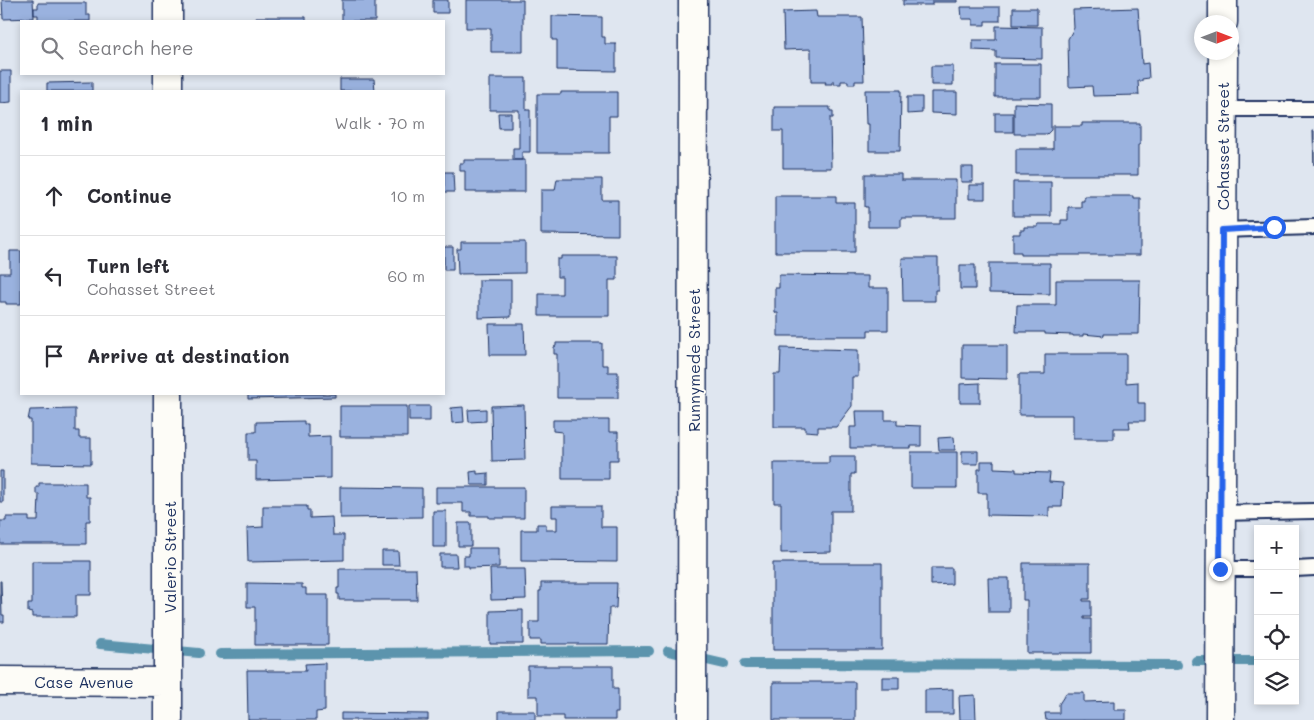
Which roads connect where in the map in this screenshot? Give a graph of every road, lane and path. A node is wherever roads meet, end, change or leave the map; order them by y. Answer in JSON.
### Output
{"nodes":[{"id":1,"x":168,"y":0,"type":"edge"},
{"id":2,"x":693,"y":0,"type":"edge"},
{"id":3,"x":1223,"y":0,"type":"edge"},
{"id":4,"x":1223,"y":15,"type":"edge"},
{"id":5,"x":168,"y":20,"type":"edge"},
{"id":6,"x":1222,"y":60,"type":"edge"},
{"id":7,"x":168,"y":75,"type":"edge"},
{"id":8,"x":168,"y":90,"type":"edge"},
{"id":9,"x":1222,"y":109,"type":"junction"},
{"id":10,"x":1314,"y":109,"type":"edge"},
{"id":11,"x":1314,"y":227,"type":"edge"},
{"id":12,"x":1222,"y":230,"type":"junction"},
{"id":13,"x":168,"y":395,"type":"edge"},
{"id":14,"x":1314,"y":511,"type":"edge"},
{"id":15,"x":1220,"y":513,"type":"junction"},
{"id":16,"x":1314,"y":568,"type":"edge"},
{"id":17,"x":1220,"y":569,"type":"junction"},
{"id":18,"x":1254,"y":569,"type":"edge"},
{"id":19,"x":1299,"y":569,"type":"edge"},
{"id":20,"x":0,"y":681,"type":"edge"},
{"id":21,"x":168,"y":682,"type":"junction"},
{"id":22,"x":168,"y":720,"type":"edge"},
{"id":23,"x":692,"y":720,"type":"edge"},
{"id":24,"x":1220,"y":720,"type":"edge"}],
"edges":[{"from":1,"to":5,"type":"street"},
{"from":2,"to":23,"type":"street","name":"Runnymede Street"},
{"from":3,"to":4,"type":"street"},
{"from":6,"to":9,"type":"street","name":"Cohasset Street"},
{"from":7,"to":8,"type":"street"},
{"from":9,"to":10,"type":"lane"},
{"from":9,"to":12,"type":"street","name":"Cohasset Street"},
{"from":11,"to":12,"type":"lane"},
{"from":12,"to":15,"type":"street","name":"Cohasset Street"},
{"from":13,"to":21,"type":"street","name":"Valerio Street"},
{"from":14,"to":15,"type":"lane"},
{"from":15,"to":17,"type":"street","name":"Cohasset Street"},
{"from":16,"to":19,"type":"lane"},
{"from":17,"to":18,"type":"lane"},
{"from":17,"to":24,"type":"street","name":"Cohasset Street"},
{"from":20,"to":21,"type":"street","name":"Case Avenue"},
{"from":21,"to":22,"type":"street","name":"Valerio Street"}]}
